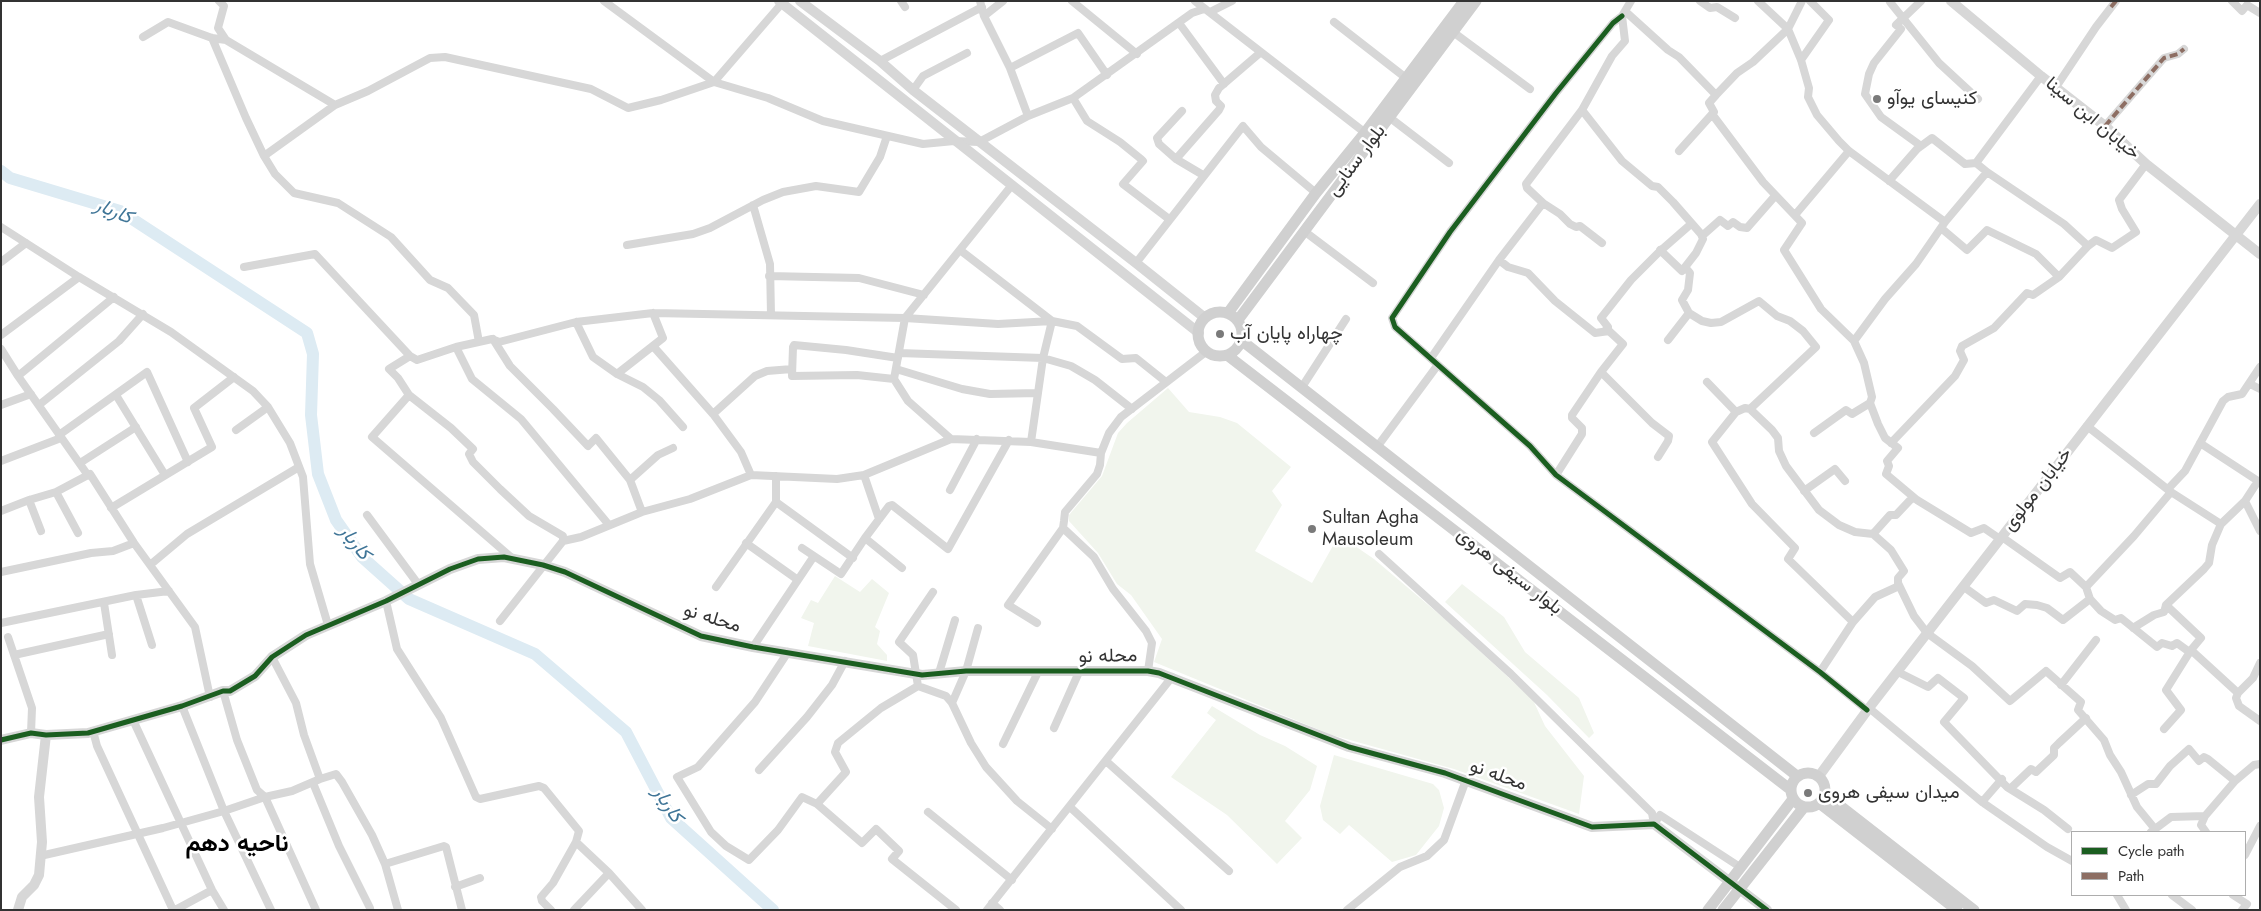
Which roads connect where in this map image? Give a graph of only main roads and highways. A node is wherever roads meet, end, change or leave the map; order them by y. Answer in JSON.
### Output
{"nodes":[{"id":1,"x":1464,"y":1,"type":"edge"},
{"id":2,"x":1476,"y":1,"type":"edge"},
{"id":3,"x":1369,"y":135,"type":"junction"},
{"id":4,"x":1233,"y":317,"type":"junction"},
{"id":5,"x":1241,"y":340,"type":"junction"},
{"id":6,"x":1227,"y":354,"type":"junction"},
{"id":7,"x":1414,"y":476,"type":"junction"},
{"id":8,"x":1403,"y":490,"type":"junction"},
{"id":9,"x":1620,"y":638,"type":"junction"},
{"id":10,"x":1611,"y":650,"type":"junction"},
{"id":11,"x":1797,"y":776,"type":"junction"},
{"id":12,"x":1792,"y":794,"type":"junction"},
{"id":13,"x":1822,"y":799,"type":"junction"},
{"id":14,"x":1804,"y":806,"type":"junction"},
{"id":15,"x":1734,"y":885,"type":"junction"},
{"id":16,"x":1708,"y":910,"type":"edge"},
{"id":17,"x":1723,"y":910,"type":"edge"},
{"id":18,"x":1956,"y":910,"type":"edge"},
{"id":19,"x":1974,"y":910,"type":"edge"}],
"edges":[{"from":1,"to":3,"type":"main road","name":"بلوار سنایی"},
{"from":2,"to":3,"type":"main road","name":"بلوار سنایی"},
{"from":3,"to":4,"type":"main road","name":"بلوار سنایی"},
{"from":3,"to":4,"type":"main road","name":"بلوار سنایی"},
{"from":4,"to":5,"type":"main road"},
{"from":4,"to":6,"type":"main road"},
{"from":5,"to":6,"type":"main road"},
{"from":5,"to":7,"type":"main road","name":"بلوار سیفی هروی"},
{"from":6,"to":8,"type":"main road","name":"بلوار سیفی هروی"},
{"from":7,"to":8,"type":"main road"},
{"from":7,"to":9,"type":"main road","name":"بلوار سیفی هروی"},
{"from":8,"to":10,"type":"main road","name":"بلوار سیفی هروی"},
{"from":9,"to":10,"type":"main road"},
{"from":9,"to":11,"type":"main road","name":"بلوار سیفی هروی"},
{"from":10,"to":12,"type":"main road","name":"بلوار سیفی هروی"},
{"from":11,"to":12,"type":"main road"},
{"from":11,"to":13,"type":"main road"},
{"from":12,"to":14,"type":"main road"},
{"from":12,"to":15,"type":"main road"},
{"from":13,"to":14,"type":"main road"},
{"from":13,"to":18,"type":"main road"},
{"from":13,"to":19,"type":"main road"},
{"from":14,"to":15,"type":"main road"},
{"from":15,"to":16,"type":"main road"},
{"from":15,"to":17,"type":"main road"}]}
